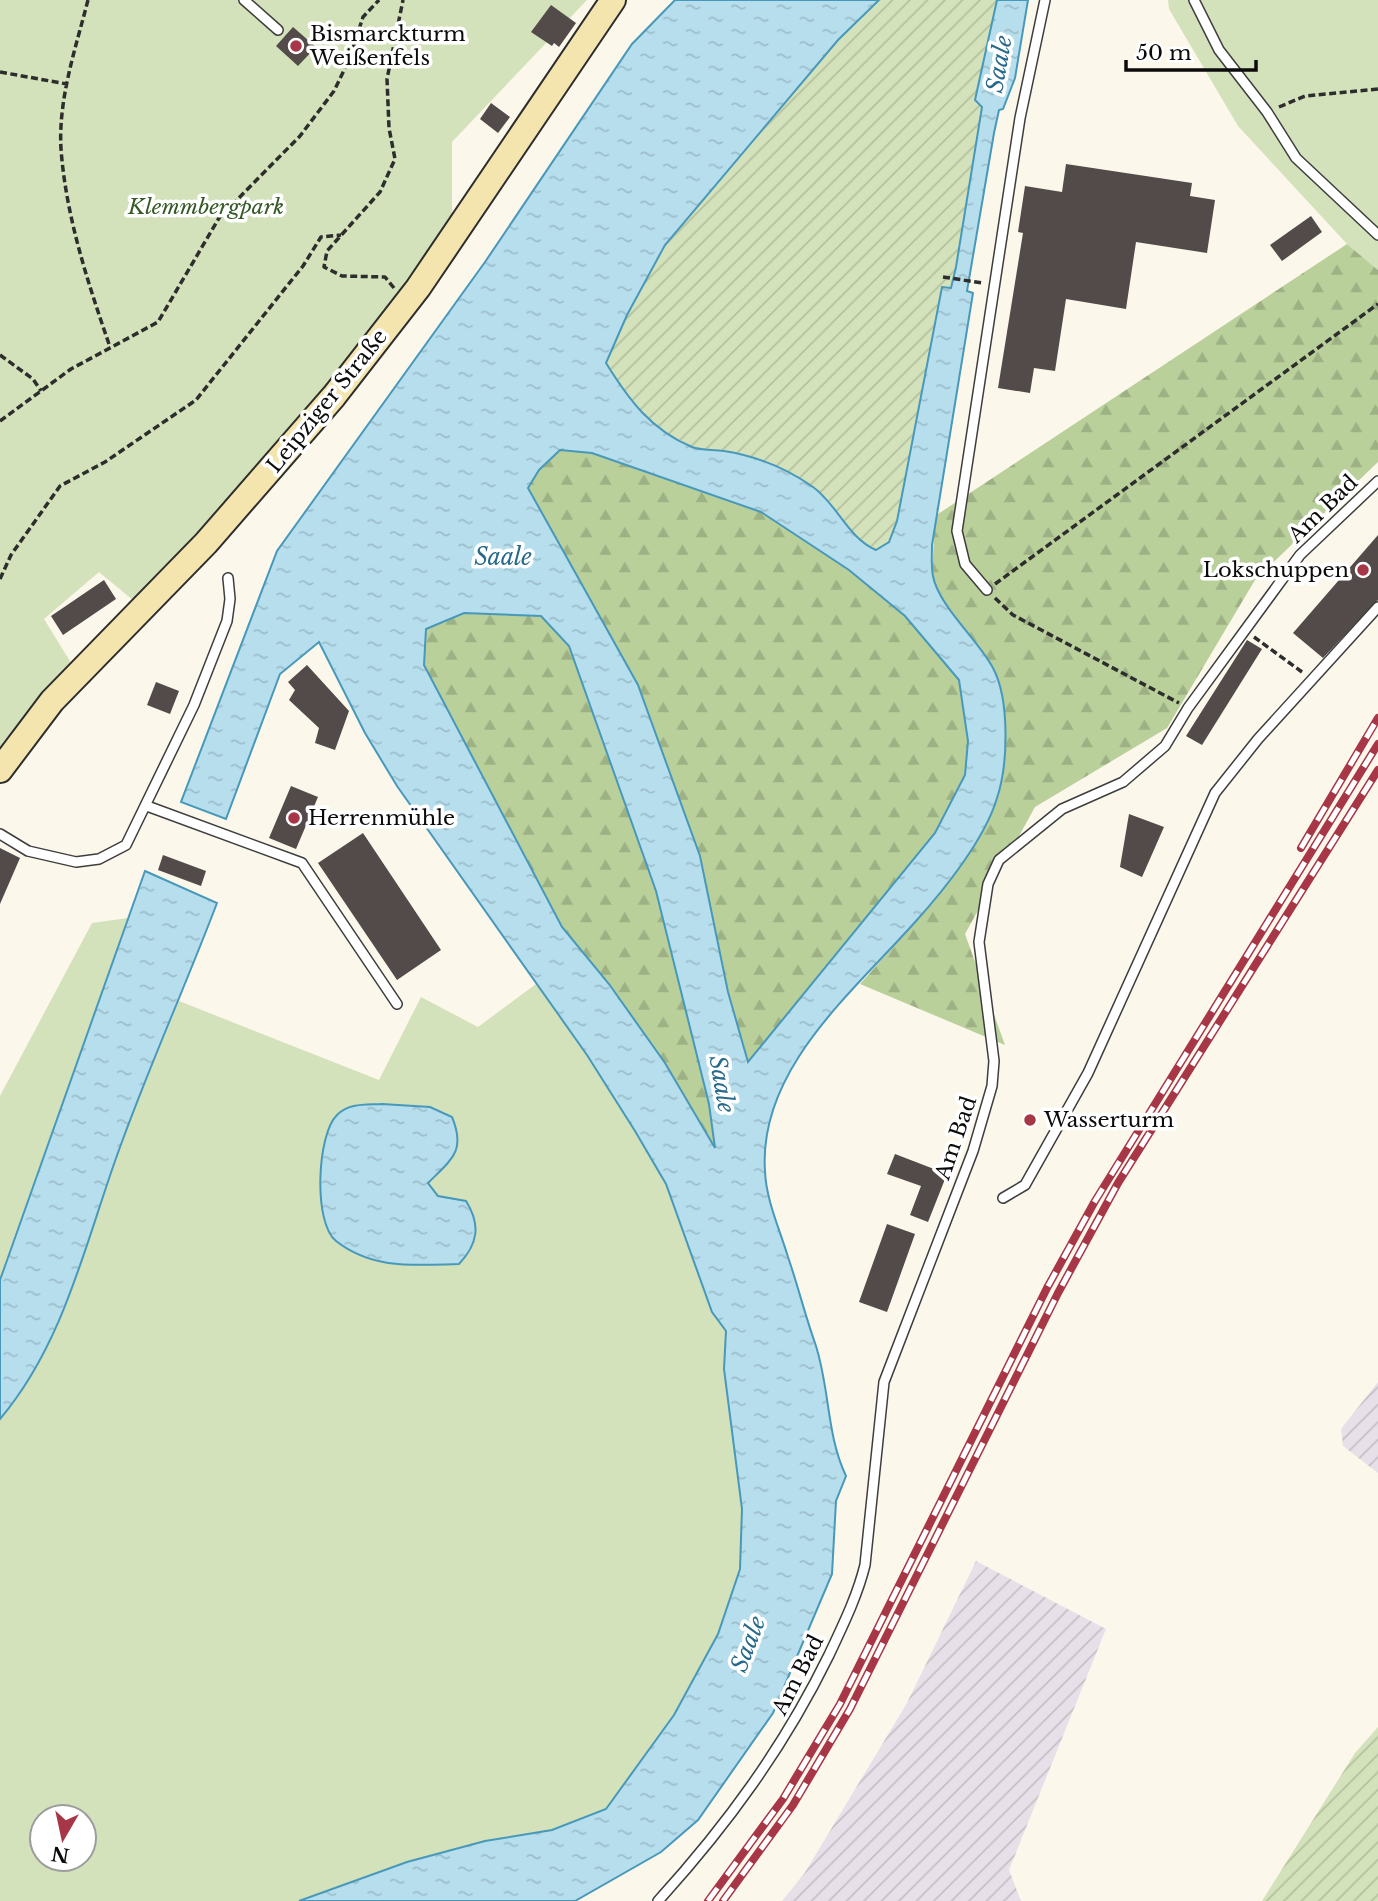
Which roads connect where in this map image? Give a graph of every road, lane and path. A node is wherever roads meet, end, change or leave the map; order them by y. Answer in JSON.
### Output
{"nodes":[{"id":1,"x":88,"y":0,"type":"edge"},
{"id":2,"x":244,"y":0,"type":"edge"},
{"id":3,"x":379,"y":0,"type":"edge"},
{"id":4,"x":403,"y":0,"type":"edge"},
{"id":5,"x":614,"y":0,"type":"edge"},
{"id":6,"x":1045,"y":0,"type":"edge"},
{"id":7,"x":1194,"y":0,"type":"edge"},
{"id":8,"x":278,"y":30,"type":"dead end"},
{"id":9,"x":0,"y":72,"type":"edge"},
{"id":10,"x":67,"y":84,"type":"junction"},
{"id":11,"x":1378,"y":89,"type":"edge"},
{"id":12,"x":1267,"y":112,"type":"junction"},
{"id":13,"x":341,"y":235,"type":"junction"},
{"id":14,"x":1378,"y":235,"type":"edge"},
{"id":15,"x":943,"y":277,"type":"dead end"},
{"id":16,"x":969,"y":281,"type":"dead end"},
{"id":17,"x":406,"y":303,"type":"junction"},
{"id":18,"x":1378,"y":304,"type":"edge"},
{"id":19,"x":110,"y":347,"type":"junction"},
{"id":20,"x":0,"y":355,"type":"edge"},
{"id":21,"x":41,"y":391,"type":"junction"},
{"id":22,"x":0,"y":421,"type":"edge"},
{"id":23,"x":1378,"y":481,"type":"edge"},
{"id":24,"x":0,"y":579,"type":"edge"},
{"id":25,"x":228,"y":579,"type":"dead end"},
{"id":26,"x":987,"y":590,"type":"junction"},
{"id":27,"x":1378,"y":607,"type":"edge"},
{"id":28,"x":1245,"y":631,"type":"junction"},
{"id":29,"x":1312,"y":680,"type":"junction"},
{"id":30,"x":1188,"y":708,"type":"junction"},
{"id":31,"x":0,"y":770,"type":"edge"},
{"id":32,"x":147,"y":806,"type":"junction"},
{"id":33,"x":0,"y":834,"type":"edge"},
{"id":34,"x":397,"y":1004,"type":"dead end"},
{"id":35,"x":1003,"y":1198,"type":"dead end"},
{"id":36,"x":658,"y":1901,"type":"edge"}],
"edges":[{"from":1,"to":10,"type":"path"},
{"from":2,"to":8,"type":"lane"},
{"from":3,"to":19,"type":"path"},
{"from":4,"to":13,"type":"path"},
{"from":5,"to":17,"type":"street","name":"Leipziger Straße"},
{"from":6,"to":26,"type":"lane"},
{"from":7,"to":12,"type":"lane"},
{"from":9,"to":10,"type":"path"},
{"from":10,"to":19,"type":"path"},
{"from":11,"to":12,"type":"path"},
{"from":12,"to":14,"type":"lane"},
{"from":13,"to":17,"type":"path"},
{"from":13,"to":24,"type":"path"},
{"from":15,"to":16,"type":"path"},
{"from":17,"to":31,"type":"street","name":"Leipziger Straße"},
{"from":18,"to":26,"type":"path"},
{"from":19,"to":21,"type":"path"},
{"from":20,"to":21,"type":"path"},
{"from":21,"to":22,"type":"path"},
{"from":23,"to":28,"type":"lane","name":"Am Bad"},
{"from":25,"to":32,"type":"lane"},
{"from":26,"to":30,"type":"path"},
{"from":27,"to":29,"type":"lane"},
{"from":28,"to":29,"type":"path"},
{"from":28,"to":30,"type":"lane","name":"Am Bad"},
{"from":29,"to":35,"type":"lane"},
{"from":30,"to":36,"type":"lane","name":"Am Bad"},
{"from":32,"to":33,"type":"lane"},
{"from":32,"to":34,"type":"lane"}]}
